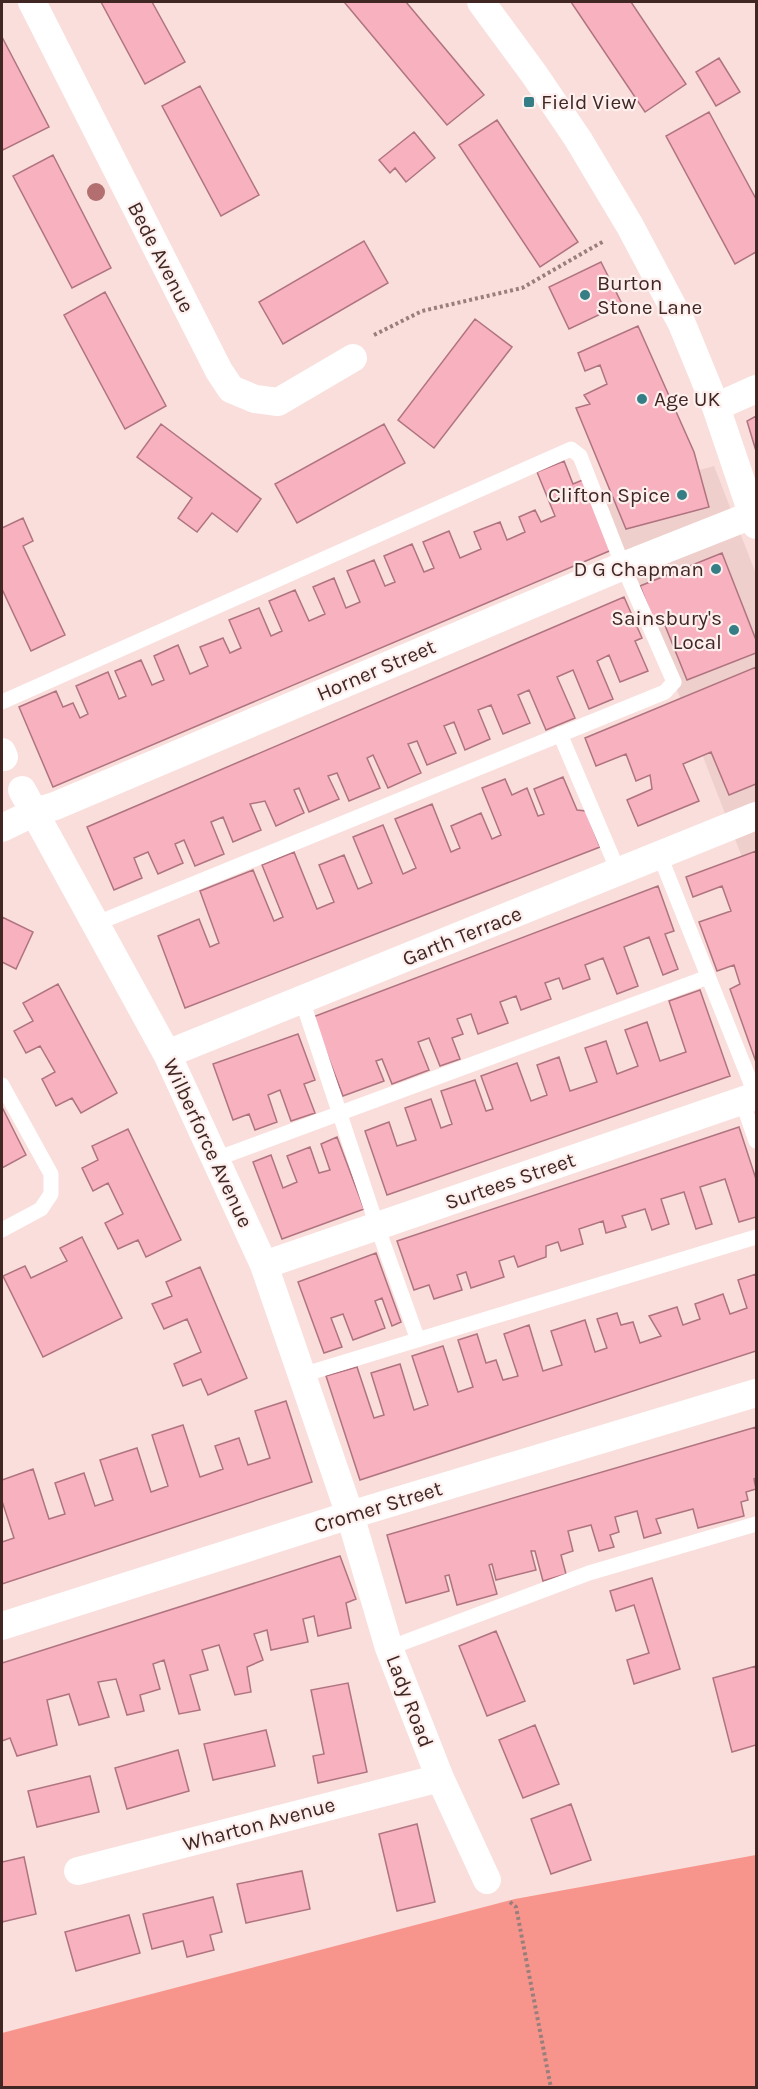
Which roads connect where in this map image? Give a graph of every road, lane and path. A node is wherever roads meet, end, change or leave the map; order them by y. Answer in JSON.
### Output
{"nodes":[{"id":1,"x":32,"y":2,"type":"edge"},
{"id":2,"x":481,"y":2,"type":"edge"},
{"id":3,"x":630,"y":226,"type":"junction"},
{"id":4,"x":353,"y":358,"type":"joint"},
{"id":5,"x":756,"y":389,"type":"edge"},
{"id":6,"x":716,"y":407,"type":"junction"},
{"id":7,"x":754,"y":520,"type":"edge"},
{"id":8,"x":623,"y":566,"type":"junction"},
{"id":9,"x":2,"y":702,"type":"edge"},
{"id":10,"x":560,"y":734,"type":"junction"},
{"id":11,"x":28,"y":801,"type":"junction"},
{"id":12,"x":756,"y":816,"type":"edge"},
{"id":13,"x":2,"y":828,"type":"edge"},
{"id":14,"x":660,"y":856,"type":"junction"},
{"id":15,"x":618,"y":873,"type":"junction"},
{"id":16,"x":95,"y":924,"type":"junction"},
{"id":17,"x":708,"y":977,"type":"junction"},
{"id":18,"x":302,"y":1000,"type":"junction"},
{"id":19,"x":167,"y":1054,"type":"junction"},
{"id":20,"x":2,"y":1085,"type":"edge"},
{"id":21,"x":752,"y":1098,"type":"edge"},
{"id":22,"x":339,"y":1114,"type":"junction"},
{"id":23,"x":756,"y":1141,"type":"edge"},
{"id":24,"x":216,"y":1159,"type":"junction"},
{"id":25,"x":377,"y":1226,"type":"junction"},
{"id":26,"x":2,"y":1230,"type":"edge"},
{"id":27,"x":756,"y":1237,"type":"edge"},
{"id":28,"x":264,"y":1265,"type":"junction"},
{"id":29,"x":418,"y":1340,"type":"junction"},
{"id":30,"x":302,"y":1375,"type":"junction"},
{"id":31,"x":756,"y":1393,"type":"edge"},
{"id":32,"x":350,"y":1515,"type":"junction"},
{"id":33,"x":756,"y":1524,"type":"edge"},
{"id":34,"x":2,"y":1626,"type":"edge"},
{"id":35,"x":389,"y":1648,"type":"junction"},
{"id":36,"x":440,"y":1778,"type":"junction"},
{"id":37,"x":78,"y":1871,"type":"dead end"},
{"id":38,"x":487,"y":1880,"type":"joint"},
{"id":39,"x":551,"y":2088,"type":"edge"}],
"edges":[{"from":1,"to":4,"type":"street","name":"Bede Avenue"},
{"from":2,"to":3,"type":"street"},
{"from":3,"to":4,"type":"path"},
{"from":3,"to":6,"type":"street"},
{"from":5,"to":6,"type":"street"},
{"from":6,"to":7,"type":"street"},
{"from":7,"to":8,"type":"street","name":"Horner Street"},
{"from":8,"to":9,"type":"lane"},
{"from":8,"to":10,"type":"lane"},
{"from":8,"to":11,"type":"street","name":"Horner Street"},
{"from":10,"to":15,"type":"lane"},
{"from":10,"to":16,"type":"lane"},
{"from":11,"to":13,"type":"street","name":"Horner Street"},
{"from":11,"to":16,"type":"street","name":"Wilberforce Avenue"},
{"from":12,"to":14,"type":"street","name":"Garth Terrace"},
{"from":14,"to":15,"type":"street","name":"Garth Terrace"},
{"from":14,"to":17,"type":"lane"},
{"from":15,"to":18,"type":"street","name":"Garth Terrace"},
{"from":16,"to":19,"type":"street","name":"Wilberforce Avenue"},
{"from":17,"to":21,"type":"lane"},
{"from":17,"to":22,"type":"lane"},
{"from":18,"to":19,"type":"street","name":"Garth Terrace"},
{"from":18,"to":22,"type":"lane"},
{"from":19,"to":24,"type":"street","name":"Wilberforce Avenue"},
{"from":20,"to":26,"type":"lane"},
{"from":21,"to":23,"type":"lane"},
{"from":21,"to":25,"type":"street","name":"Surtees Street"},
{"from":22,"to":24,"type":"lane"},
{"from":22,"to":25,"type":"lane"},
{"from":24,"to":28,"type":"street","name":"Wilberforce Avenue"},
{"from":25,"to":28,"type":"street","name":"Surtees Street"},
{"from":25,"to":29,"type":"lane"},
{"from":27,"to":29,"type":"lane"},
{"from":28,"to":30,"type":"street","name":"Wilberforce Avenue"},
{"from":29,"to":30,"type":"lane"},
{"from":30,"to":32,"type":"street","name":"Wilberforce Avenue"},
{"from":31,"to":32,"type":"street","name":"Cromer Street"},
{"from":32,"to":34,"type":"street","name":"Cromer Street"},
{"from":32,"to":35,"type":"street","name":"Lady Road"},
{"from":33,"to":35,"type":"lane"},
{"from":35,"to":36,"type":"street","name":"Lady Road"},
{"from":36,"to":37,"type":"street","name":"Wharton Avenue"},
{"from":36,"to":38,"type":"street","name":"Lady Road"},
{"from":38,"to":39,"type":"path"}]}
